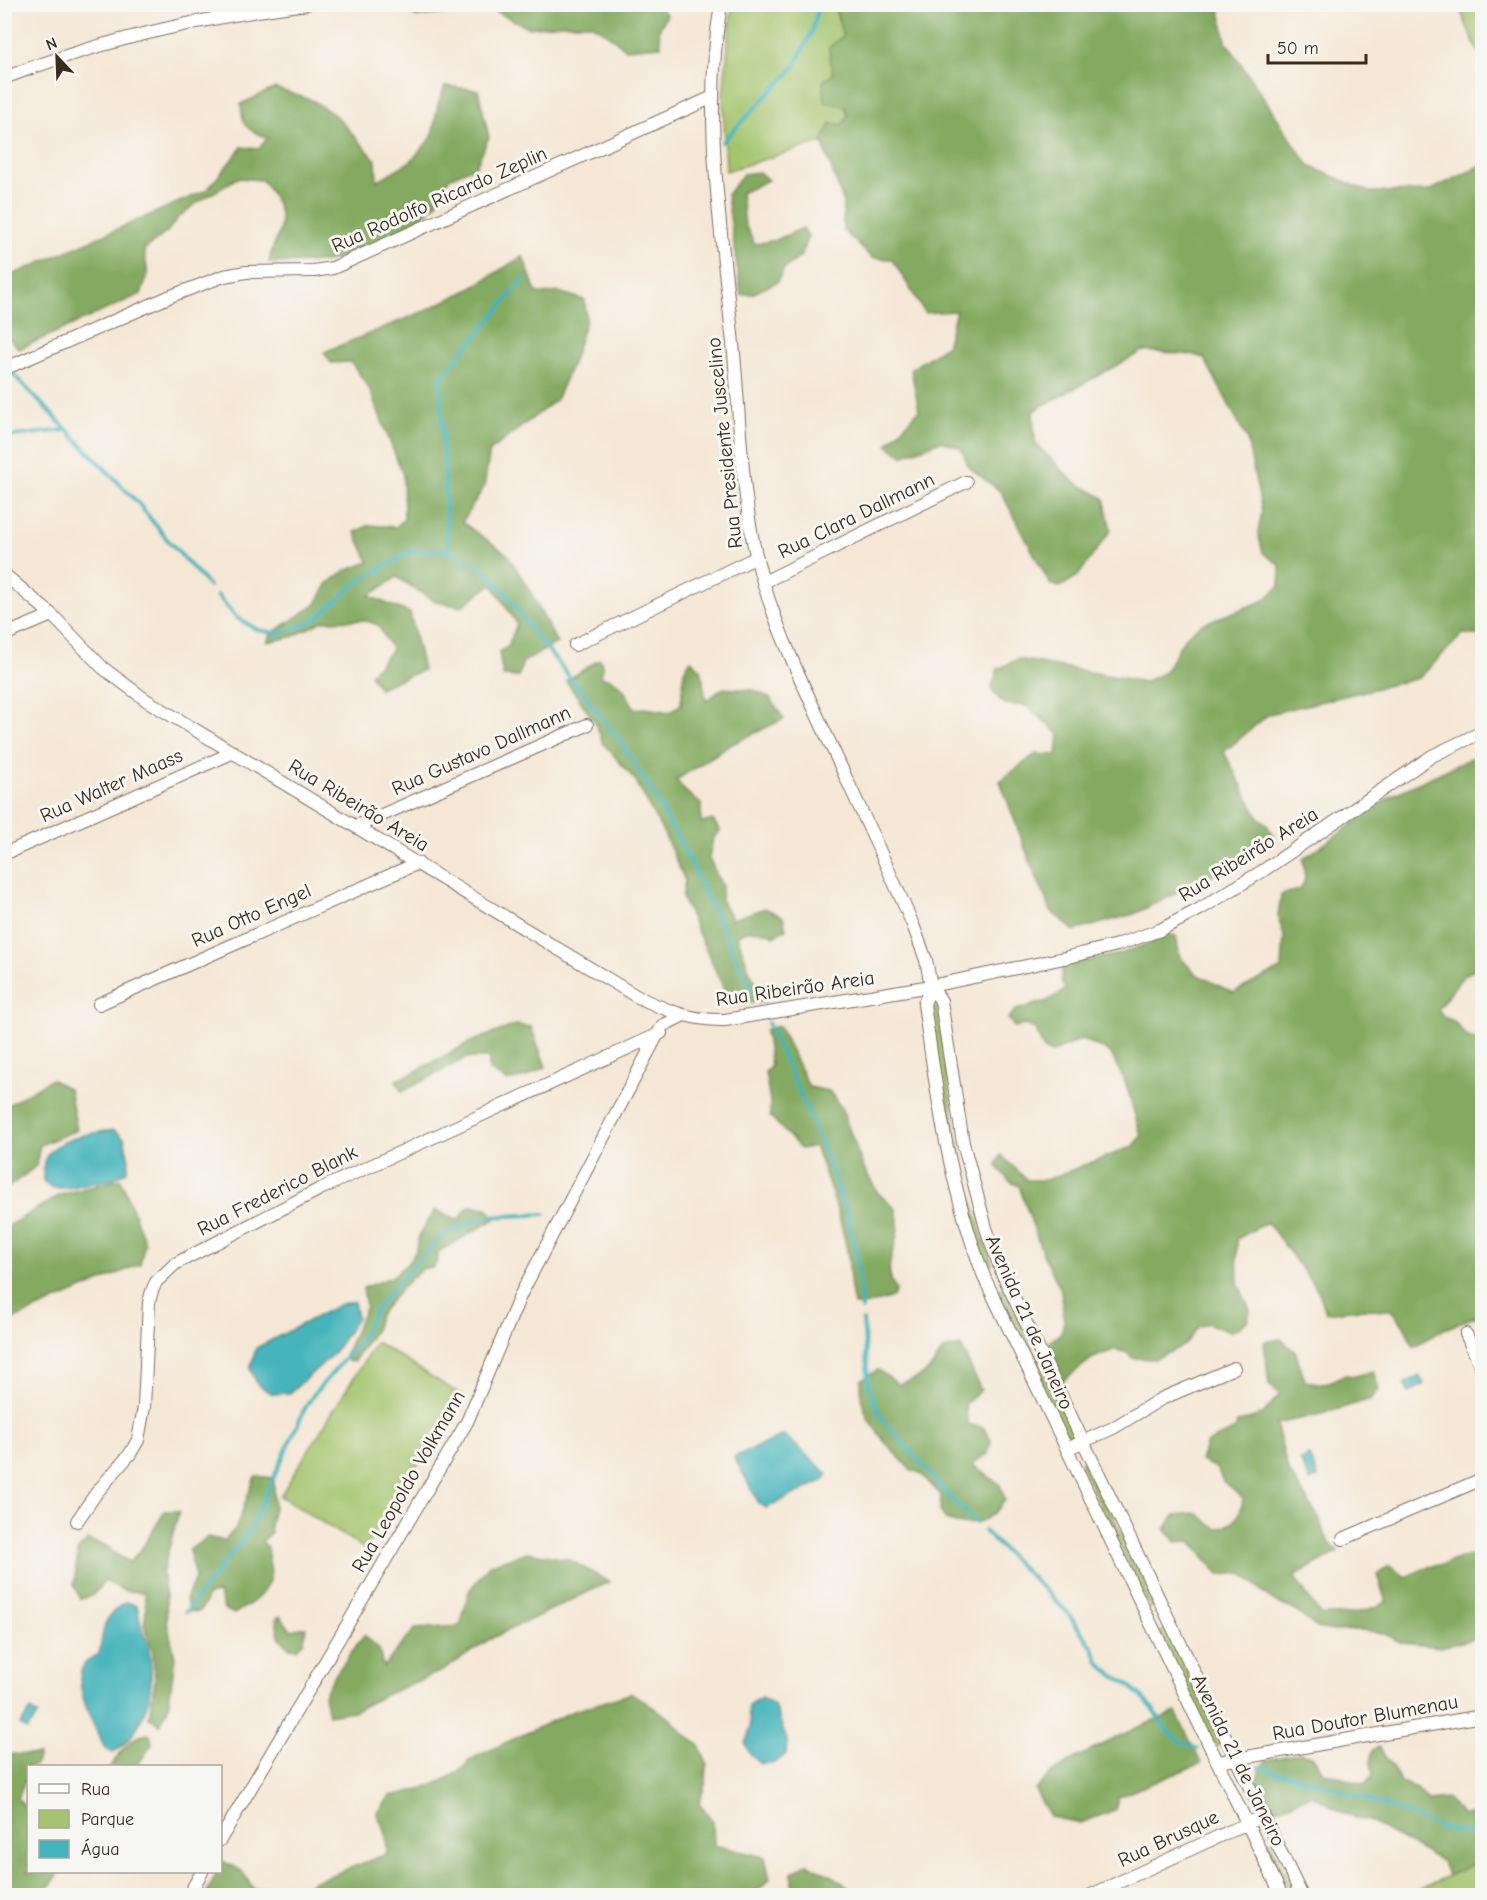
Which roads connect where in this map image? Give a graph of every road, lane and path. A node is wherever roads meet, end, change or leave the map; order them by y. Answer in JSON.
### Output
{"nodes":[{"id":1,"x":307,"y":4,"type":"edge"},
{"id":2,"x":721,"y":4,"type":"edge"},
{"id":3,"x":4,"y":78,"type":"edge"},
{"id":4,"x":714,"y":97,"type":"junction"},
{"id":5,"x":4,"y":369,"type":"edge"},
{"id":6,"x":966,"y":482,"type":"dead end"},
{"id":7,"x":757,"y":557,"type":"junction"},
{"id":8,"x":4,"y":574,"type":"edge"},
{"id":9,"x":764,"y":582,"type":"junction"},
{"id":10,"x":52,"y":615,"type":"junction"},
{"id":11,"x":4,"y":635,"type":"edge"},
{"id":12,"x":575,"y":645,"type":"dead end"},
{"id":13,"x":587,"y":725,"type":"dead end"},
{"id":14,"x":1482,"y":732,"type":"edge"},
{"id":15,"x":234,"y":752,"type":"junction"},
{"id":16,"x":357,"y":826,"type":"junction"},
{"id":17,"x":5,"y":853,"type":"edge"},
{"id":18,"x":418,"y":863,"type":"junction"},
{"id":19,"x":931,"y":986,"type":"junction"},
{"id":20,"x":99,"y":1004,"type":"dead end"},
{"id":21,"x":688,"y":1017,"type":"junction"},
{"id":22,"x":659,"y":1034,"type":"junction"},
{"id":23,"x":1002,"y":1273,"type":"junction"},
{"id":24,"x":985,"y":1279,"type":"junction"},
{"id":25,"x":1466,"y":1334,"type":"dead end"},
{"id":26,"x":1234,"y":1368,"type":"dead end"},
{"id":27,"x":1482,"y":1369,"type":"edge"},
{"id":28,"x":1083,"y":1442,"type":"junction"},
{"id":29,"x":1067,"y":1449,"type":"junction"},
{"id":30,"x":1482,"y":1479,"type":"edge"},
{"id":31,"x":77,"y":1521,"type":"dead end"},
{"id":32,"x":1343,"y":1539,"type":"dead end"},
{"id":33,"x":1167,"y":1616,"type":"junction"},
{"id":34,"x":1151,"y":1623,"type":"junction"},
{"id":35,"x":1482,"y":1716,"type":"edge"},
{"id":36,"x":1236,"y":1759,"type":"junction"},
{"id":37,"x":1218,"y":1762,"type":"junction"},
{"id":38,"x":1263,"y":1816,"type":"junction"},
{"id":39,"x":1248,"y":1823,"type":"junction"},
{"id":40,"x":222,"y":1837,"type":"edge"},
{"id":41,"x":201,"y":1873,"type":"edge"},
{"id":42,"x":188,"y":1896,"type":"edge"},
{"id":43,"x":1089,"y":1896,"type":"edge"},
{"id":44,"x":1282,"y":1896,"type":"edge"},
{"id":45,"x":1302,"y":1896,"type":"edge"}],
"edges":[{"from":1,"to":3,"type":"street"},
{"from":2,"to":4,"type":"street","name":"Rua Presidente Juscelino"},
{"from":4,"to":5,"type":"street","name":"Rua Rodolfo Ricardo Zeplin"},
{"from":4,"to":7,"type":"street","name":"Rua Presidente Juscelino"},
{"from":6,"to":9,"type":"street","name":"Rua Clara Dallmann"},
{"from":7,"to":9,"type":"street","name":"Rua Presidente Juscelino"},
{"from":7,"to":12,"type":"street"},
{"from":8,"to":10,"type":"street","name":"Rua Ribeirão Areia"},
{"from":9,"to":19,"type":"street","name":"Rua Presidente Juscelino"},
{"from":10,"to":11,"type":"street"},
{"from":10,"to":15,"type":"street","name":"Rua Ribeirão Areia"},
{"from":13,"to":16,"type":"street","name":"Rua Gustavo Dallmann"},
{"from":14,"to":19,"type":"street","name":"Rua Ribeirão Areia"},
{"from":15,"to":16,"type":"street","name":"Rua Ribeirão Areia"},
{"from":15,"to":17,"type":"street","name":"Rua Walter Maass"},
{"from":16,"to":18,"type":"street","name":"Rua Ribeirão Areia"},
{"from":18,"to":20,"type":"street","name":"Rua Otto Engel"},
{"from":18,"to":21,"type":"street","name":"Rua Ribeirão Areia"},
{"from":19,"to":21,"type":"street","name":"Rua Ribeirão Areia"},
{"from":19,"to":23,"type":"street","name":"Avenida 21 de Janeiro"},
{"from":19,"to":24,"type":"street","name":"Avenida 21 de Janeiro"},
{"from":21,"to":22,"type":"street"},
{"from":22,"to":31,"type":"street","name":"Rua Frederico Blank"},
{"from":22,"to":40,"type":"street","name":"Rua Leopoldo Volkmann"},
{"from":23,"to":24,"type":"street"},
{"from":23,"to":28,"type":"street","name":"Avenida 21 de Janeiro"},
{"from":24,"to":29,"type":"street","name":"Avenida 21 de Janeiro"},
{"from":25,"to":27,"type":"street"},
{"from":26,"to":28,"type":"street"},
{"from":28,"to":29,"type":"street"},
{"from":28,"to":33,"type":"street","name":"Avenida 21 de Janeiro"},
{"from":29,"to":34,"type":"street","name":"Avenida 21 de Janeiro"},
{"from":30,"to":32,"type":"street"},
{"from":33,"to":34,"type":"street"},
{"from":33,"to":36,"type":"street","name":"Avenida 21 de Janeiro"},
{"from":34,"to":37,"type":"street","name":"Avenida 21 de Janeiro"},
{"from":35,"to":36,"type":"street","name":"Rua Doutor Blumenau"},
{"from":36,"to":37,"type":"street","name":"Rua Doutor Blumenau"},
{"from":36,"to":38,"type":"street","name":"Avenida 21 de Janeiro"},
{"from":37,"to":39,"type":"street","name":"Avenida 21 de Janeiro"},
{"from":38,"to":39,"type":"street","name":"Rua Brusque"},
{"from":38,"to":45,"type":"street","name":"Avenida 21 de Janeiro"},
{"from":39,"to":43,"type":"street","name":"Rua Brusque"},
{"from":39,"to":44,"type":"street","name":"Avenida 21 de Janeiro"},
{"from":41,"to":42,"type":"street"}]}
